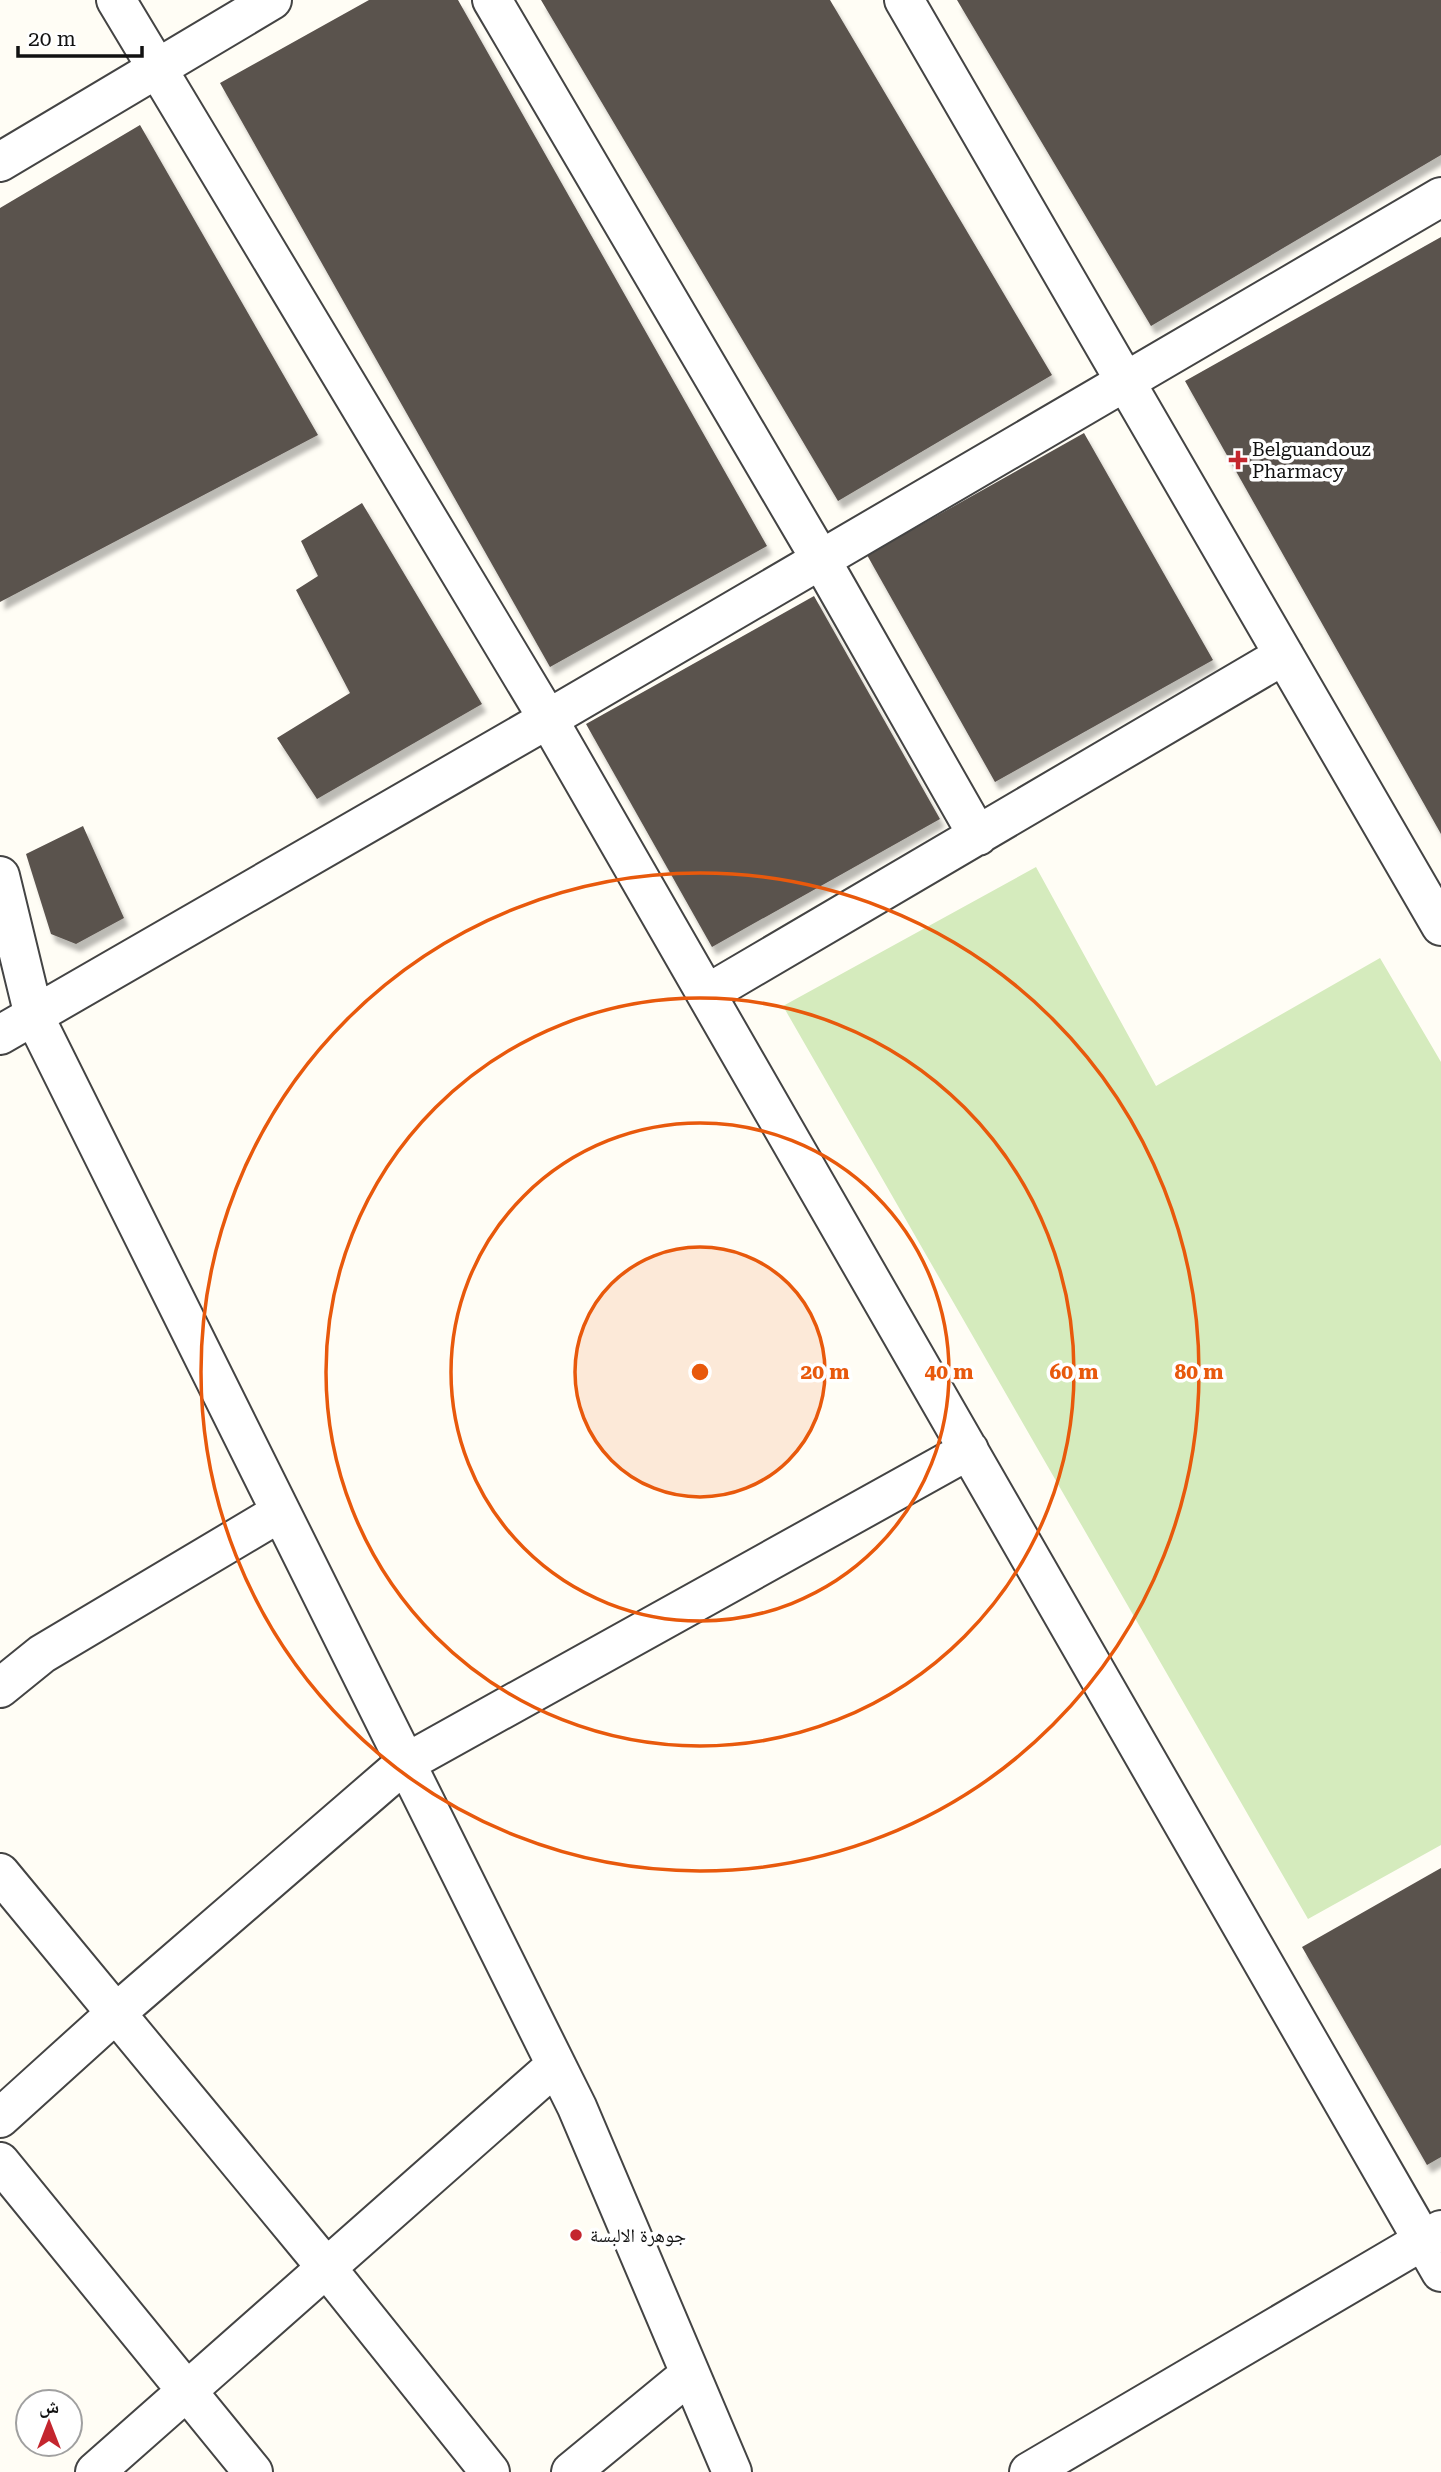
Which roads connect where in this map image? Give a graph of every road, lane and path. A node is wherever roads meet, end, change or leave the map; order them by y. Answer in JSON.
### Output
{"nodes":[{"id":1,"x":116,"y":0,"type":"edge"},
{"id":2,"x":272,"y":0,"type":"edge"},
{"id":3,"x":492,"y":0,"type":"edge"},
{"id":4,"x":904,"y":0,"type":"edge"},
{"id":5,"x":156,"y":66,"type":"junction"},
{"id":6,"x":0,"y":162,"type":"edge"},
{"id":7,"x":1441,"y":197,"type":"edge"},
{"id":8,"x":1126,"y":382,"type":"junction"},
{"id":9,"x":821,"y":560,"type":"junction"},
{"id":10,"x":1284,"y":655,"type":"junction"},
{"id":11,"x":548,"y":719,"type":"junction"},
{"id":12,"x":978,"y":836,"type":"junction"},
{"id":13,"x":0,"y":876,"type":"edge"},
{"id":14,"x":1441,"y":926,"type":"edge"},
{"id":15,"x":707,"y":994,"type":"junction"},
{"id":16,"x":34,"y":1016,"type":"junction"},
{"id":17,"x":0,"y":1035,"type":"edge"},
{"id":18,"x":969,"y":1450,"type":"junction"},
{"id":19,"x":279,"y":1513,"type":"junction"},
{"id":20,"x":0,"y":1688,"type":"edge"},
{"id":21,"x":404,"y":1764,"type":"junction"},
{"id":22,"x":0,"y":1873,"type":"edge"},
{"id":23,"x":116,"y":2013,"type":"junction"},
{"id":24,"x":556,"y":2065,"type":"junction"},
{"id":25,"x":0,"y":2118,"type":"edge"},
{"id":26,"x":0,"y":2162,"type":"edge"},
{"id":27,"x":1435,"y":2247,"type":"edge"},
{"id":28,"x":325,"y":2266,"type":"junction"},
{"id":29,"x":690,"y":2374,"type":"junction"},
{"id":30,"x":187,"y":2390,"type":"junction"},
{"id":31,"x":95,"y":2472,"type":"edge"},
{"id":32,"x":253,"y":2472,"type":"edge"},
{"id":33,"x":490,"y":2472,"type":"edge"},
{"id":34,"x":571,"y":2472,"type":"edge"},
{"id":35,"x":732,"y":2472,"type":"edge"},
{"id":36,"x":1029,"y":2472,"type":"edge"}],
"edges":[{"from":1,"to":5,"type":"street"},
{"from":2,"to":5,"type":"street"},
{"from":3,"to":9,"type":"street"},
{"from":4,"to":8,"type":"street"},
{"from":5,"to":6,"type":"street"},
{"from":5,"to":11,"type":"street"},
{"from":7,"to":8,"type":"street"},
{"from":8,"to":9,"type":"street"},
{"from":8,"to":10,"type":"street"},
{"from":9,"to":11,"type":"street"},
{"from":9,"to":12,"type":"street"},
{"from":10,"to":12,"type":"street"},
{"from":10,"to":14,"type":"street"},
{"from":11,"to":15,"type":"street"},
{"from":11,"to":16,"type":"street"},
{"from":12,"to":15,"type":"street"},
{"from":13,"to":16,"type":"street"},
{"from":15,"to":18,"type":"street"},
{"from":16,"to":17,"type":"street"},
{"from":16,"to":19,"type":"street"},
{"from":18,"to":21,"type":"street"},
{"from":18,"to":27,"type":"street"},
{"from":19,"to":20,"type":"street"},
{"from":19,"to":21,"type":"street"},
{"from":21,"to":23,"type":"street"},
{"from":21,"to":24,"type":"street"},
{"from":22,"to":23,"type":"street"},
{"from":23,"to":25,"type":"street"},
{"from":23,"to":28,"type":"street"},
{"from":24,"to":28,"type":"street"},
{"from":24,"to":29,"type":"street"},
{"from":26,"to":30,"type":"street"},
{"from":27,"to":36,"type":"street"},
{"from":28,"to":30,"type":"street"},
{"from":28,"to":33,"type":"street"},
{"from":29,"to":34,"type":"street"},
{"from":29,"to":35,"type":"street"},
{"from":30,"to":31,"type":"street"},
{"from":30,"to":32,"type":"street"}]}
